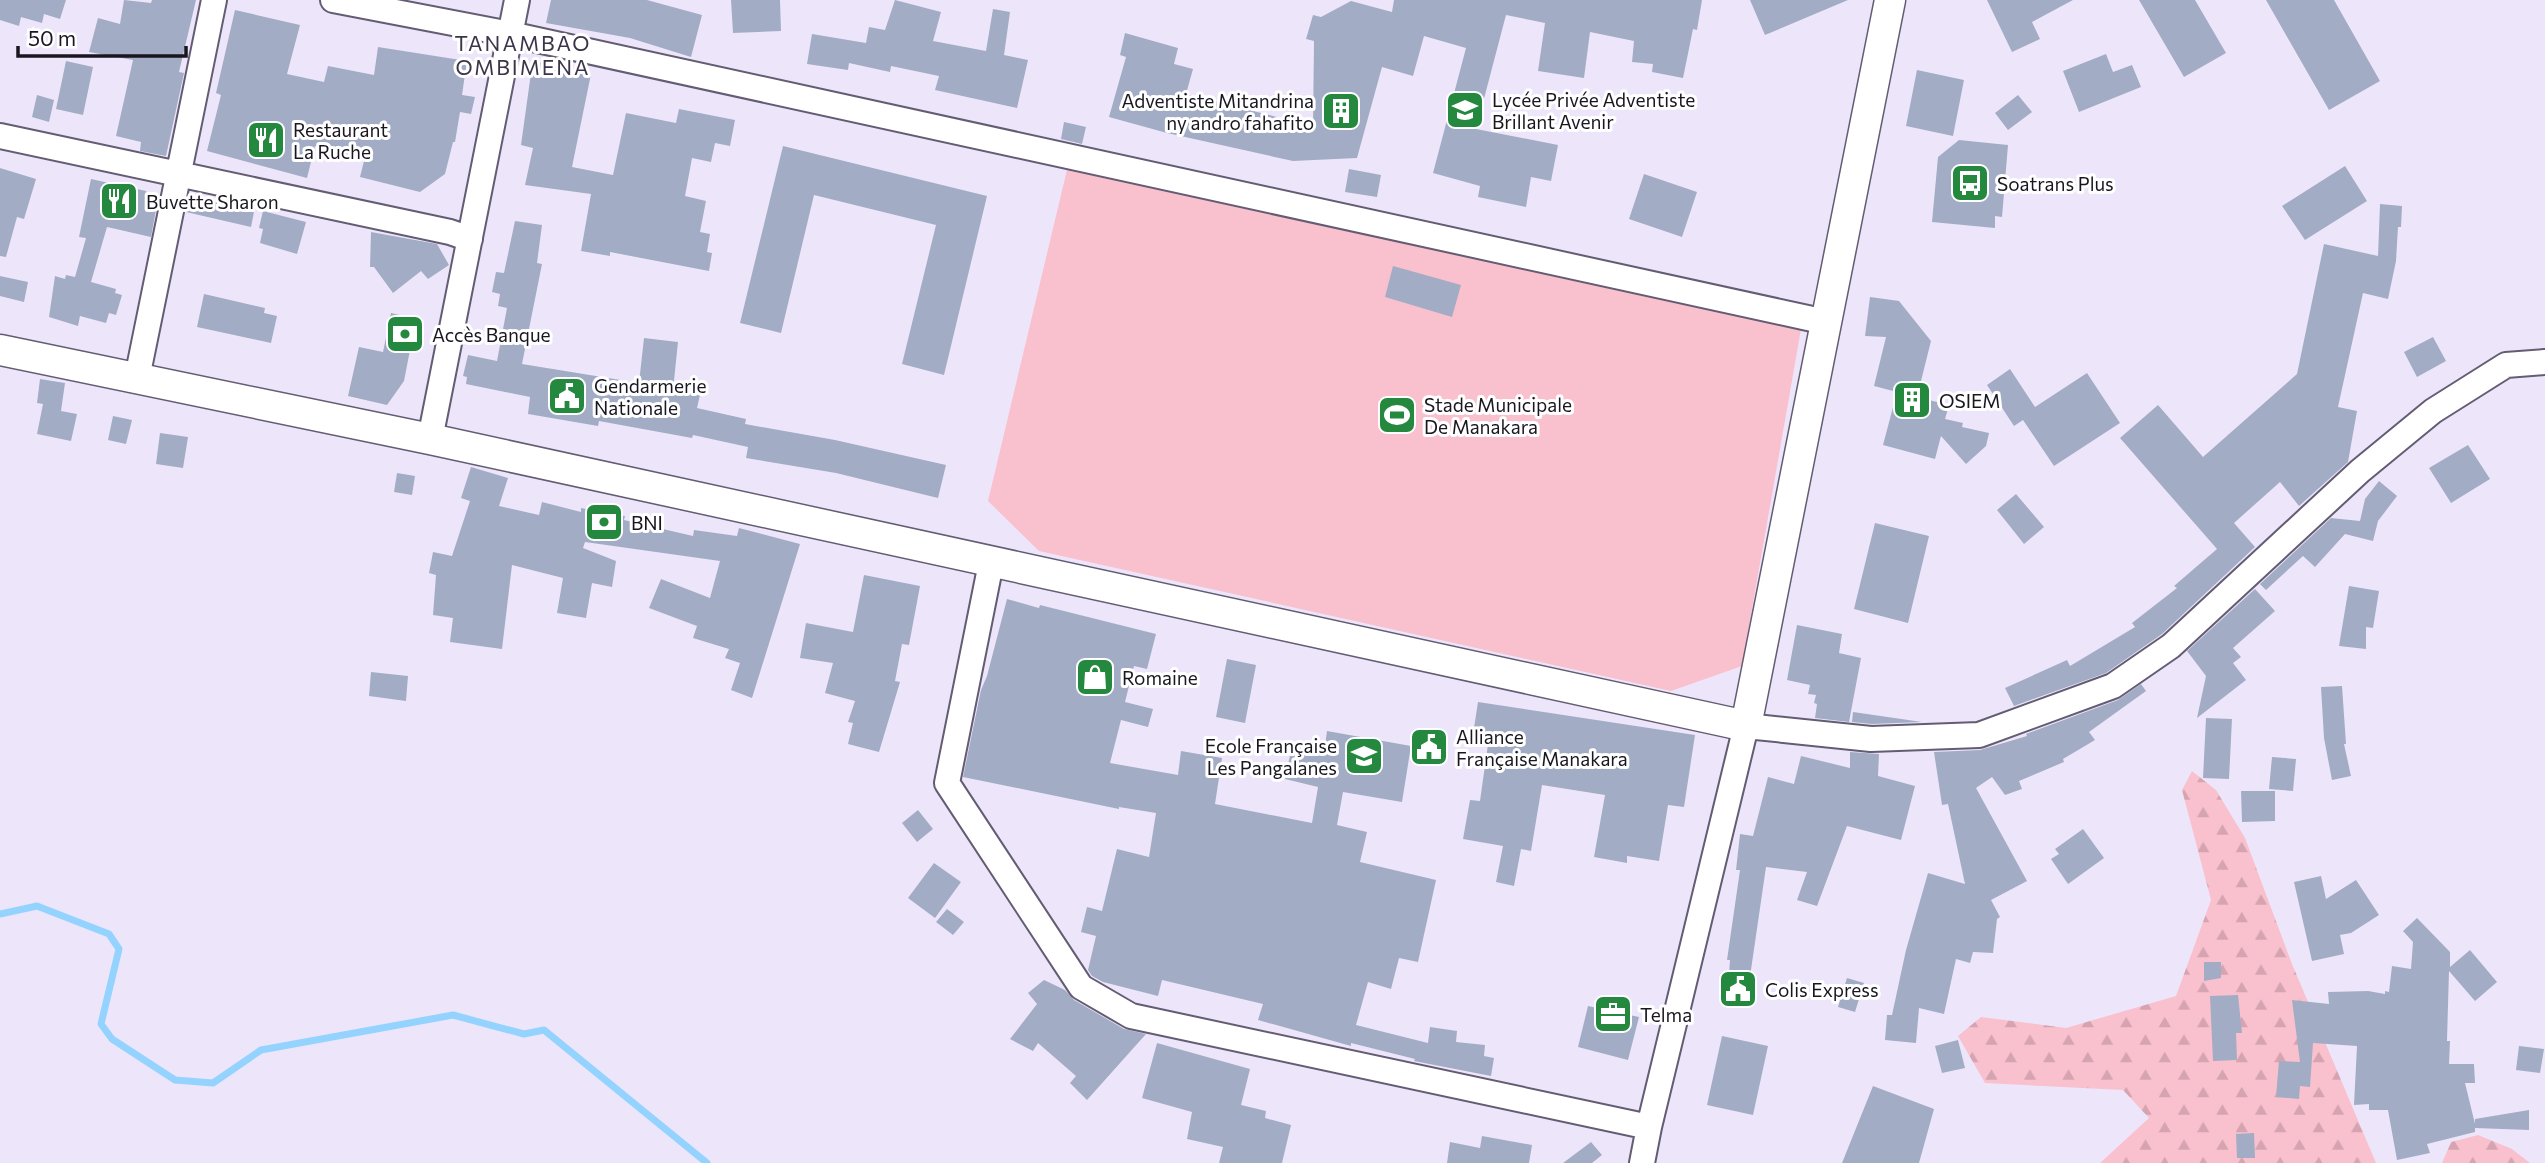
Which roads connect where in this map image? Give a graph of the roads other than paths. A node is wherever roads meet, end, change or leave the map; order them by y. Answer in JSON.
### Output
{"nodes":[{"id":1,"x":214,"y":0,"type":"edge"},
{"id":2,"x":333,"y":0,"type":"edge"},
{"id":3,"x":517,"y":0,"type":"edge"},
{"id":4,"x":1890,"y":0,"type":"edge"},
{"id":5,"x":510,"y":34,"type":"junction"},
{"id":6,"x":0,"y":136,"type":"edge"},
{"id":7,"x":179,"y":174,"type":"junction"},
{"id":8,"x":470,"y":239,"type":"junction"},
{"id":9,"x":1826,"y":322,"type":"junction"},
{"id":10,"x":0,"y":350,"type":"edge"},
{"id":11,"x":2545,"y":362,"type":"edge"},
{"id":12,"x":137,"y":378,"type":"junction"},
{"id":13,"x":430,"y":439,"type":"junction"},
{"id":14,"x":991,"y":563,"type":"junction"},
{"id":15,"x":1746,"y":726,"type":"junction"},
{"id":16,"x":1649,"y":1127,"type":"junction"},
{"id":17,"x":1642,"y":1163,"type":"edge"}],
"edges":[{"from":1,"to":7,"type":"street"},
{"from":2,"to":5,"type":"street"},
{"from":3,"to":5,"type":"street"},
{"from":4,"to":9,"type":"main road"},
{"from":5,"to":8,"type":"street"},
{"from":5,"to":9,"type":"street"},
{"from":6,"to":7,"type":"street"},
{"from":7,"to":8,"type":"street"},
{"from":7,"to":12,"type":"street"},
{"from":8,"to":13,"type":"street"},
{"from":9,"to":15,"type":"main road"},
{"from":10,"to":12,"type":"main road"},
{"from":11,"to":15,"type":"street"},
{"from":12,"to":13,"type":"main road"},
{"from":13,"to":14,"type":"main road"},
{"from":14,"to":15,"type":"main road"},
{"from":14,"to":16,"type":"street"},
{"from":15,"to":16,"type":"street"},
{"from":16,"to":17,"type":"street"}]}
